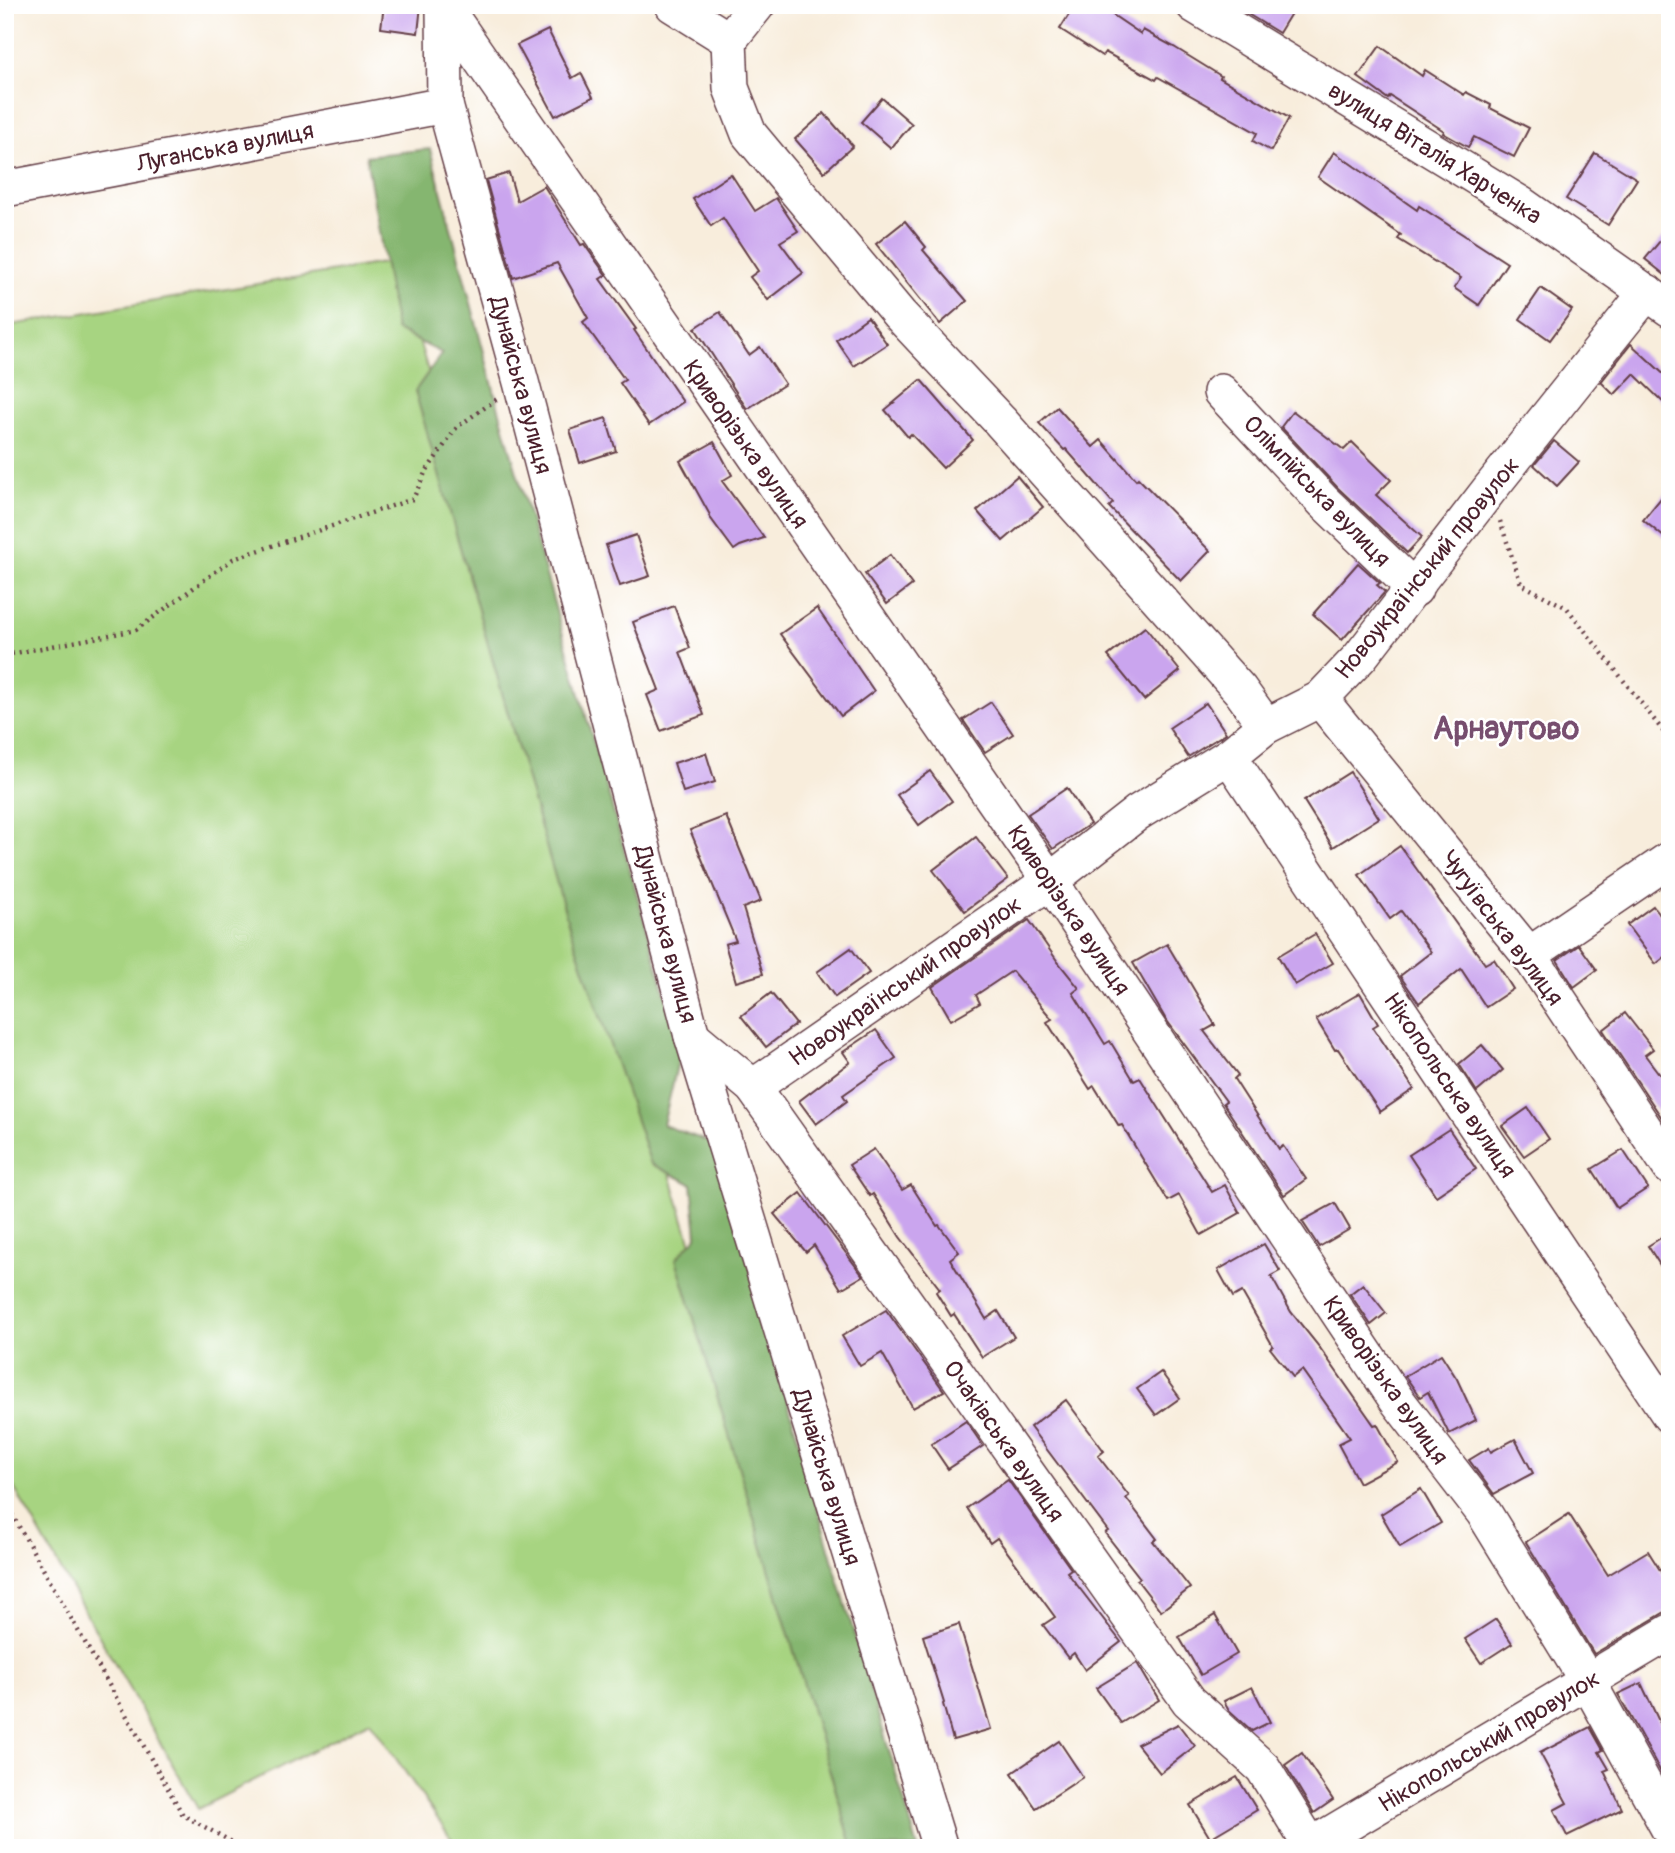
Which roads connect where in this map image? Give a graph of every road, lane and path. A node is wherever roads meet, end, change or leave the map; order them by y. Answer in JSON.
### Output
{"nodes":[{"id":1,"x":673,"y":5,"type":"edge"},
{"id":2,"x":757,"y":5,"type":"edge"},
{"id":3,"x":1194,"y":5,"type":"edge"},
{"id":4,"x":443,"y":7,"type":"edge"},
{"id":5,"x":729,"y":40,"type":"junction"},
{"id":6,"x":445,"y":105,"type":"junction"},
{"id":7,"x":5,"y":189,"type":"edge"},
{"id":8,"x":1659,"y":301,"type":"edge"},
{"id":9,"x":521,"y":382,"type":"junction"},
{"id":10,"x":1221,"y":392,"type":"dead end"},
{"id":11,"x":1489,"y":491,"type":"junction"},
{"id":12,"x":1415,"y":589,"type":"junction"},
{"id":13,"x":5,"y":655,"type":"edge"},
{"id":14,"x":1320,"y":699,"type":"junction"},
{"id":15,"x":1266,"y":726,"type":"junction"},
{"id":16,"x":1670,"y":740,"type":"edge"},
{"id":17,"x":1229,"y":756,"type":"junction"},
{"id":18,"x":1670,"y":859,"type":"edge"},
{"id":19,"x":1050,"y":881,"type":"junction"},
{"id":20,"x":1529,"y":955,"type":"junction"},
{"id":21,"x":692,"y":1036,"type":"junction"},
{"id":22,"x":753,"y":1087,"type":"junction"},
{"id":23,"x":1670,"y":1167,"type":"edge"},
{"id":24,"x":1670,"y":1416,"type":"edge"},
{"id":25,"x":5,"y":1502,"type":"edge"},
{"id":26,"x":1670,"y":1632,"type":"edge"},
{"id":27,"x":1588,"y":1682,"type":"junction"},
{"id":28,"x":1670,"y":1831,"type":"edge"},
{"id":29,"x":1310,"y":1847,"type":"edge"},
{"id":30,"x":243,"y":1848,"type":"edge"},
{"id":31,"x":940,"y":1848,"type":"edge"}],
"edges":[{"from":1,"to":5,"type":"street"},
{"from":2,"to":5,"type":"street"},
{"from":3,"to":8,"type":"street","name":"вулиця Віталія Харченка"},
{"from":4,"to":6,"type":"street","name":"Дунайська вулиця"},
{"from":4,"to":19,"type":"street","name":"Криворізька вулиця"},
{"from":5,"to":15,"type":"street"},
{"from":6,"to":7,"type":"street","name":"Луганська вулиця"},
{"from":6,"to":9,"type":"street","name":"Дунайська вулиця"},
{"from":8,"to":11,"type":"street","name":"Новоукраїнський провулок"},
{"from":9,"to":13,"type":"path"},
{"from":9,"to":21,"type":"street","name":"Дунайська вулиця"},
{"from":10,"to":12,"type":"street","name":"Олімпійська вулиця"},
{"from":11,"to":12,"type":"street","name":"Новоукраїнський провулок"},
{"from":11,"to":16,"type":"path"},
{"from":12,"to":14,"type":"street","name":"Новоукраїнський провулок"},
{"from":14,"to":15,"type":"street","name":"Новоукраїнський провулок"},
{"from":14,"to":20,"type":"street","name":"Чугуївська вулиця"},
{"from":15,"to":17,"type":"street","name":"Новоукраїнський провулок"},
{"from":17,"to":19,"type":"street","name":"Новоукраїнський провулок"},
{"from":17,"to":24,"type":"street","name":"Нікопольська вулиця"},
{"from":18,"to":20,"type":"street"},
{"from":19,"to":22,"type":"street","name":"Новоукраїнський провулок"},
{"from":19,"to":27,"type":"street","name":"Криворізька вулиця"},
{"from":20,"to":23,"type":"street","name":"Чугуївська вулиця"},
{"from":21,"to":22,"type":"street","name":"Очаківська вулиця"},
{"from":21,"to":31,"type":"street","name":"Дунайська вулиця"},
{"from":22,"to":29,"type":"street","name":"Очаківська вулиця"},
{"from":25,"to":30,"type":"path"},
{"from":26,"to":27,"type":"street","name":"Нікопольський провулок"},
{"from":27,"to":28,"type":"street","name":"Криворізька вулиця"},
{"from":27,"to":29,"type":"street","name":"Нікопольський провулок"}]}
